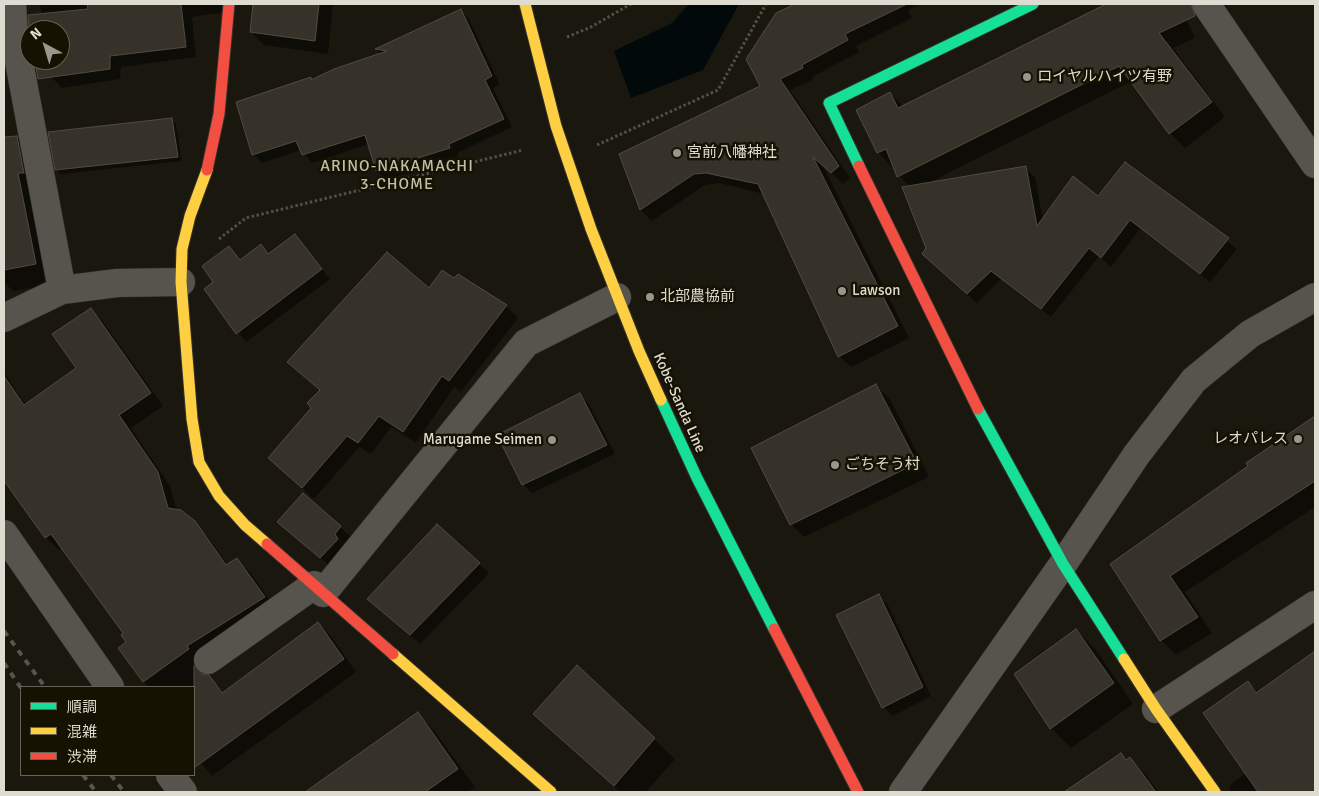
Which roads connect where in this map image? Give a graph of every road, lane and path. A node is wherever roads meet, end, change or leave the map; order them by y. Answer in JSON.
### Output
{"nodes":[{"id":1,"x":12,"y":4,"type":"edge"},
{"id":2,"x":229,"y":4,"type":"edge"},
{"id":3,"x":525,"y":4,"type":"edge"},
{"id":4,"x":631,"y":4,"type":"edge"},
{"id":5,"x":766,"y":4,"type":"edge"},
{"id":6,"x":1033,"y":4,"type":"edge"},
{"id":7,"x":1206,"y":4,"type":"edge"},
{"id":8,"x":9,"y":35,"type":"edge"},
{"id":9,"x":536,"y":50,"type":"junction"},
{"id":10,"x":523,"y":150,"type":"dead end"},
{"id":11,"x":567,"y":159,"type":"junction"},
{"id":12,"x":1315,"y":164,"type":"edge"},
{"id":13,"x":182,"y":249,"type":"junction"},
{"id":14,"x":181,"y":282,"type":"junction"},
{"id":15,"x":62,"y":290,"type":"junction"},
{"id":16,"x":617,"y":297,"type":"junction"},
{"id":17,"x":1315,"y":297,"type":"edge"},
{"id":18,"x":4,"y":318,"type":"edge"},
{"id":19,"x":4,"y":534,"type":"edge"},
{"id":20,"x":1063,"y":564,"type":"junction"},
{"id":21,"x":319,"y":589,"type":"junction"},
{"id":22,"x":1315,"y":604,"type":"edge"},
{"id":23,"x":208,"y":660,"type":"dead end"},
{"id":24,"x":109,"y":686,"type":"edge"},
{"id":25,"x":1156,"y":709,"type":"junction"},
{"id":26,"x":171,"y":776,"type":"edge"},
{"id":27,"x":183,"y":792,"type":"edge"},
{"id":28,"x":551,"y":792,"type":"edge"},
{"id":29,"x":858,"y":792,"type":"edge"},
{"id":30,"x":903,"y":792,"type":"edge"},
{"id":31,"x":1215,"y":792,"type":"edge"}],
"edges":[{"from":1,"to":8,"type":"street"},
{"from":2,"to":13,"type":"street"},
{"from":3,"to":9,"type":"street","name":"Kobe-Sanda Line"},
{"from":4,"to":9,"type":"path"},
{"from":5,"to":11,"type":"path"},
{"from":6,"to":20,"type":"street"},
{"from":7,"to":12,"type":"street"},
{"from":8,"to":15,"type":"street"},
{"from":9,"to":11,"type":"street","name":"Kobe-Sanda Line"},
{"from":10,"to":13,"type":"path"},
{"from":11,"to":16,"type":"street","name":"Kobe-Sanda Line"},
{"from":13,"to":14,"type":"street"},
{"from":14,"to":15,"type":"street"},
{"from":14,"to":21,"type":"street"},
{"from":15,"to":18,"type":"street"},
{"from":16,"to":21,"type":"street"},
{"from":16,"to":29,"type":"street","name":"Kobe-Sanda Line"},
{"from":17,"to":20,"type":"street"},
{"from":19,"to":24,"type":"street"},
{"from":20,"to":25,"type":"street"},
{"from":20,"to":30,"type":"street"},
{"from":21,"to":23,"type":"street"},
{"from":21,"to":28,"type":"street"},
{"from":22,"to":25,"type":"street"},
{"from":25,"to":31,"type":"street"},
{"from":26,"to":27,"type":"street"}]}
